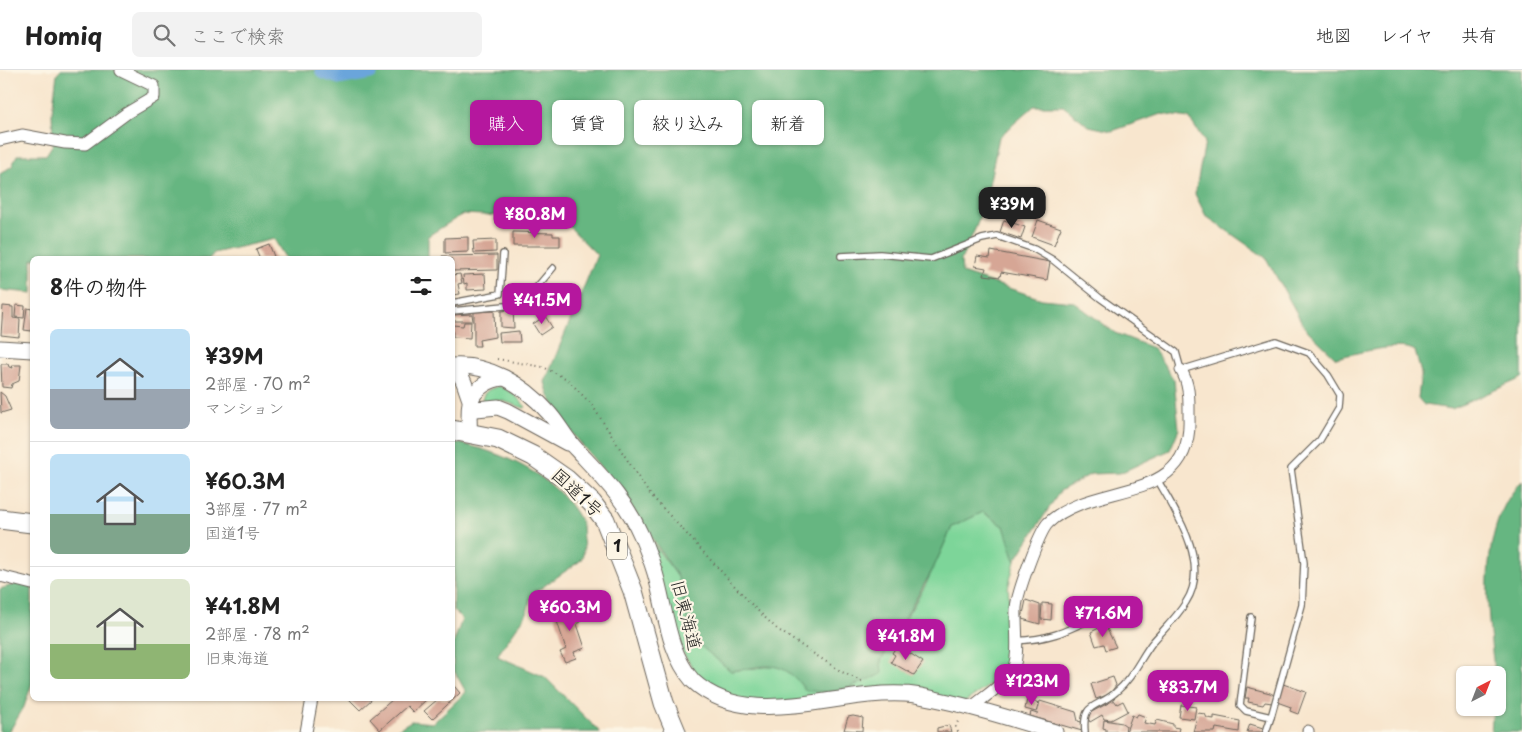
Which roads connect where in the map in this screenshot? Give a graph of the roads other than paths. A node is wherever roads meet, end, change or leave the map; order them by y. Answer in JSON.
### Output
{"nodes":[{"id":1,"x":121,"y":70,"type":"edge"},
{"id":2,"x":0,"y":140,"type":"edge"},
{"id":3,"x":503,"y":254,"type":"dead end"},
{"id":4,"x":841,"y":256,"type":"dead end"},
{"id":5,"x":552,"y":268,"type":"dead end"},
{"id":6,"x":455,"y":302,"type":"edge"},
{"id":7,"x":455,"y":311,"type":"edge"},
{"id":8,"x":0,"y":348,"type":"edge"},
{"id":9,"x":30,"y":350,"type":"edge"},
{"id":10,"x":455,"y":367,"type":"edge"},
{"id":11,"x":455,"y":370,"type":"edge"},
{"id":12,"x":1181,"y":370,"type":"junction"},
{"id":13,"x":504,"y":378,"type":"junction"},
{"id":14,"x":534,"y":398,"type":"junction"},
{"id":15,"x":468,"y":418,"type":"edge"},
{"id":16,"x":526,"y":419,"type":"junction"},
{"id":17,"x":575,"y":448,"type":"junction"},
{"id":18,"x":1158,"y":479,"type":"junction"},
{"id":19,"x":0,"y":519,"type":"edge"},
{"id":20,"x":30,"y":523,"type":"edge"},
{"id":21,"x":0,"y":576,"type":"edge"},
{"id":22,"x":30,"y":584,"type":"edge"},
{"id":23,"x":1250,"y":617,"type":"dead end"},
{"id":24,"x":1093,"y":618,"type":"dead end"},
{"id":25,"x":1015,"y":641,"type":"junction"},
{"id":26,"x":312,"y":701,"type":"edge"},
{"id":27,"x":972,"y":707,"type":"junction"},
{"id":28,"x":1271,"y":717,"type":"junction"},
{"id":29,"x":306,"y":732,"type":"edge"},
{"id":30,"x":676,"y":732,"type":"edge"},
{"id":31,"x":1055,"y":732,"type":"edge"},
{"id":32,"x":1085,"y":732,"type":"edge"},
{"id":33,"x":1266,"y":732,"type":"edge"}],
"edges":[{"from":1,"to":2,"type":"street"},
{"from":3,"to":6,"type":"lane"},
{"from":4,"to":12,"type":"lane"},
{"from":5,"to":7,"type":"lane"},
{"from":8,"to":9,"type":"street"},
{"from":10,"to":13,"type":"street","name":"旧東海道"},
{"from":11,"to":15,"type":"street"},
{"from":12,"to":18,"type":"street"},
{"from":12,"to":28,"type":"lane"},
{"from":13,"to":14,"type":"street","name":"旧東海道"},
{"from":13,"to":15,"type":"street"},
{"from":14,"to":16,"type":"street"},
{"from":14,"to":17,"type":"street","name":"旧東海道"},
{"from":15,"to":16,"type":"street"},
{"from":15,"to":30,"type":"highway","name":"国道1号","number":"1"},
{"from":16,"to":17,"type":"street"},
{"from":17,"to":27,"type":"street","name":"旧東海道"},
{"from":18,"to":25,"type":"street"},
{"from":18,"to":32,"type":"lane"},
{"from":19,"to":20,"type":"highway"},
{"from":21,"to":22,"type":"street"},
{"from":23,"to":28,"type":"lane"},
{"from":24,"to":25,"type":"lane"},
{"from":25,"to":27,"type":"street"},
{"from":26,"to":29,"type":"street"},
{"from":27,"to":31,"type":"street","name":"旧東海道"},
{"from":28,"to":33,"type":"lane"}]}
